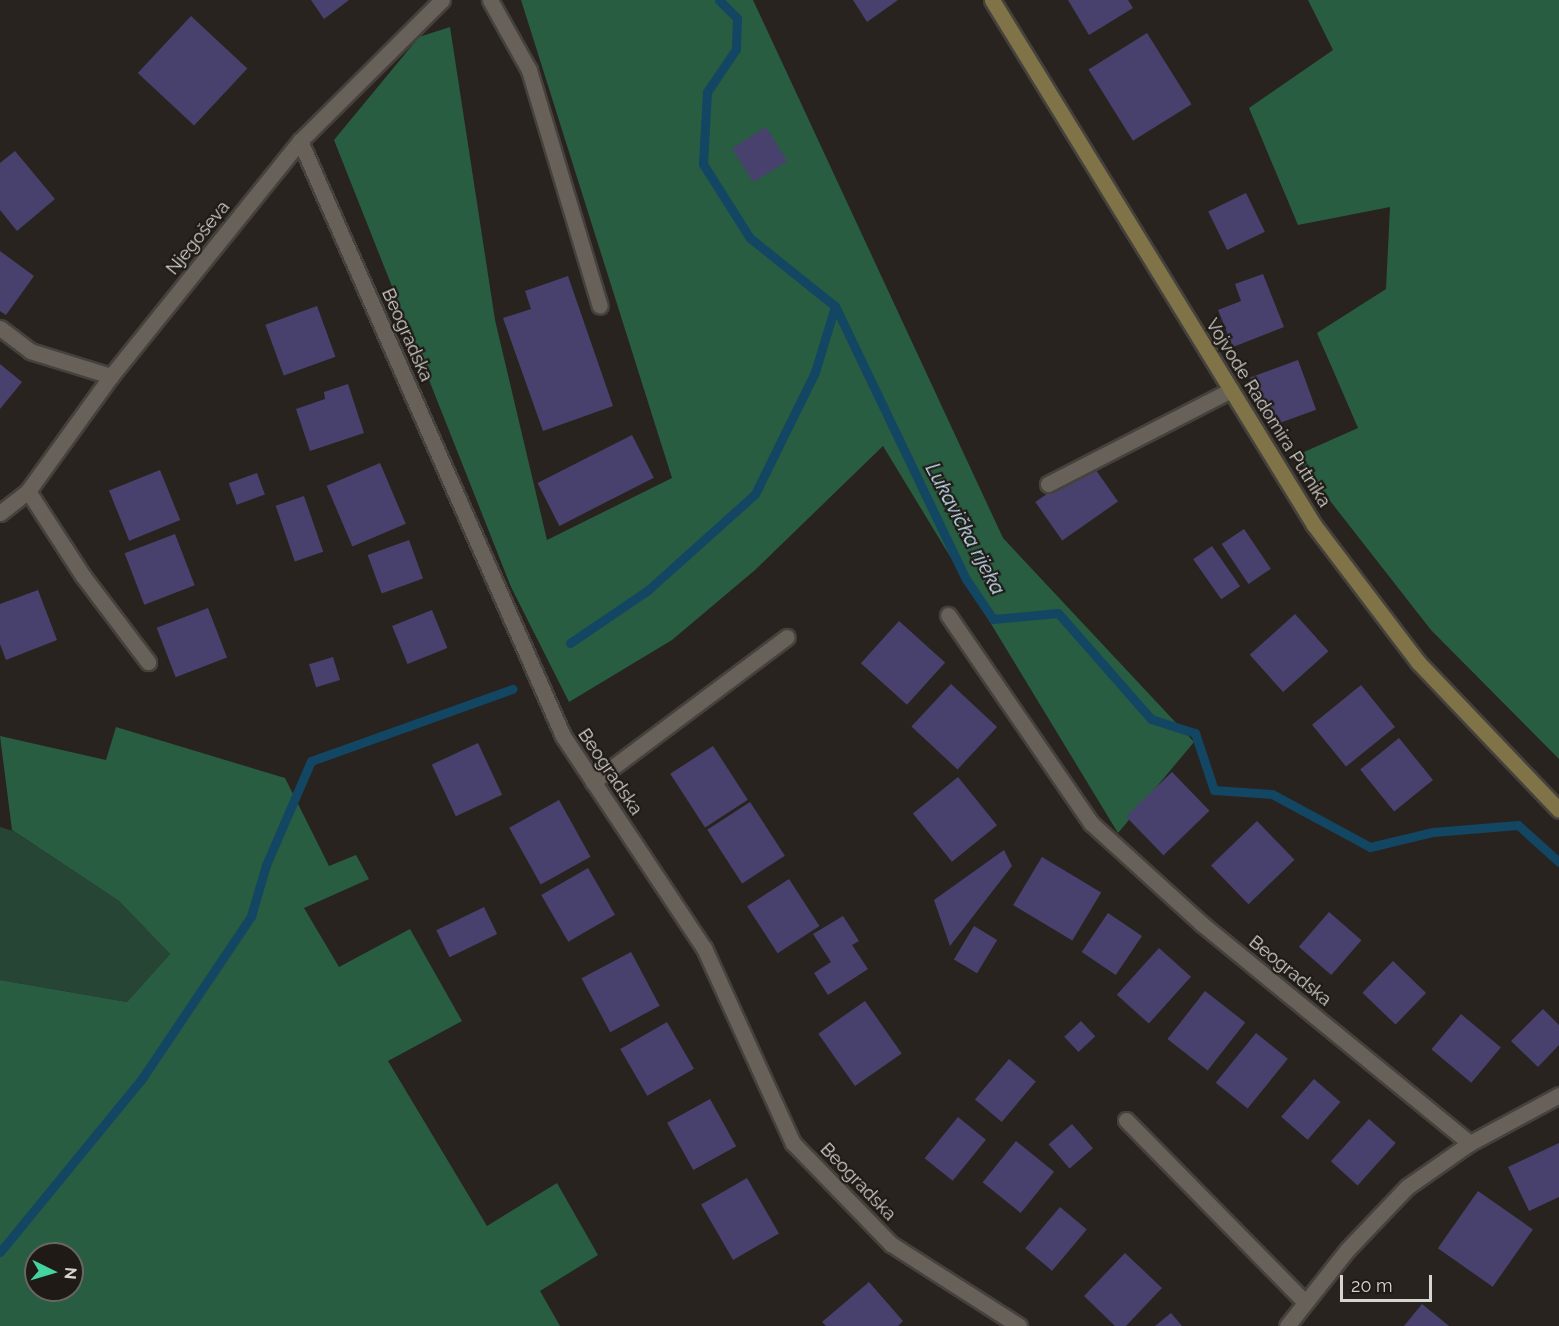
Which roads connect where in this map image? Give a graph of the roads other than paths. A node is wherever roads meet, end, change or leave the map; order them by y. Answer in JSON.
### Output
{"nodes":[{"id":1,"x":442,"y":0,"type":"edge"},
{"id":2,"x":490,"y":0,"type":"edge"},
{"id":3,"x":992,"y":0,"type":"edge"},
{"id":4,"x":300,"y":141,"type":"junction"},
{"id":5,"x":600,"y":306,"type":"dead end"},
{"id":6,"x":0,"y":328,"type":"edge"},
{"id":7,"x":111,"y":376,"type":"junction"},
{"id":8,"x":1232,"y":390,"type":"junction"},
{"id":9,"x":1048,"y":484,"type":"dead end"},
{"id":10,"x":28,"y":491,"type":"junction"},
{"id":11,"x":0,"y":513,"type":"edge"},
{"id":12,"x":948,"y":615,"type":"dead end"},
{"id":13,"x":787,"y":637,"type":"dead end"},
{"id":14,"x":148,"y":662,"type":"dead end"},
{"id":15,"x":593,"y":782,"type":"junction"},
{"id":16,"x":1559,"y":810,"type":"edge"},
{"id":17,"x":1559,"y":1095,"type":"edge"},
{"id":18,"x":1126,"y":1120,"type":"dead end"},
{"id":19,"x":1470,"y":1143,"type":"junction"},
{"id":20,"x":1305,"y":1302,"type":"junction"},
{"id":21,"x":1019,"y":1326,"type":"edge"},
{"id":22,"x":1287,"y":1326,"type":"edge"}],
"edges":[{"from":1,"to":4,"type":"street","name":"Njegoševa"},
{"from":2,"to":5,"type":"street"},
{"from":3,"to":8,"type":"main road","name":"Vojvode Radomira Putnika"},
{"from":4,"to":7,"type":"street","name":"Njegoševa"},
{"from":4,"to":15,"type":"street","name":"Beogradska"},
{"from":6,"to":7,"type":"street"},
{"from":7,"to":10,"type":"street","name":"Njegoševa"},
{"from":8,"to":9,"type":"street"},
{"from":8,"to":16,"type":"main road","name":"Vojvode Radomira Putnika"},
{"from":10,"to":11,"type":"street","name":"Njegoševa"},
{"from":10,"to":14,"type":"street"},
{"from":12,"to":19,"type":"street","name":"Beogradska"},
{"from":13,"to":15,"type":"street"},
{"from":15,"to":21,"type":"street","name":"Beogradska"},
{"from":17,"to":19,"type":"street"},
{"from":18,"to":20,"type":"street"},
{"from":19,"to":20,"type":"street"},
{"from":20,"to":22,"type":"street"}]}
